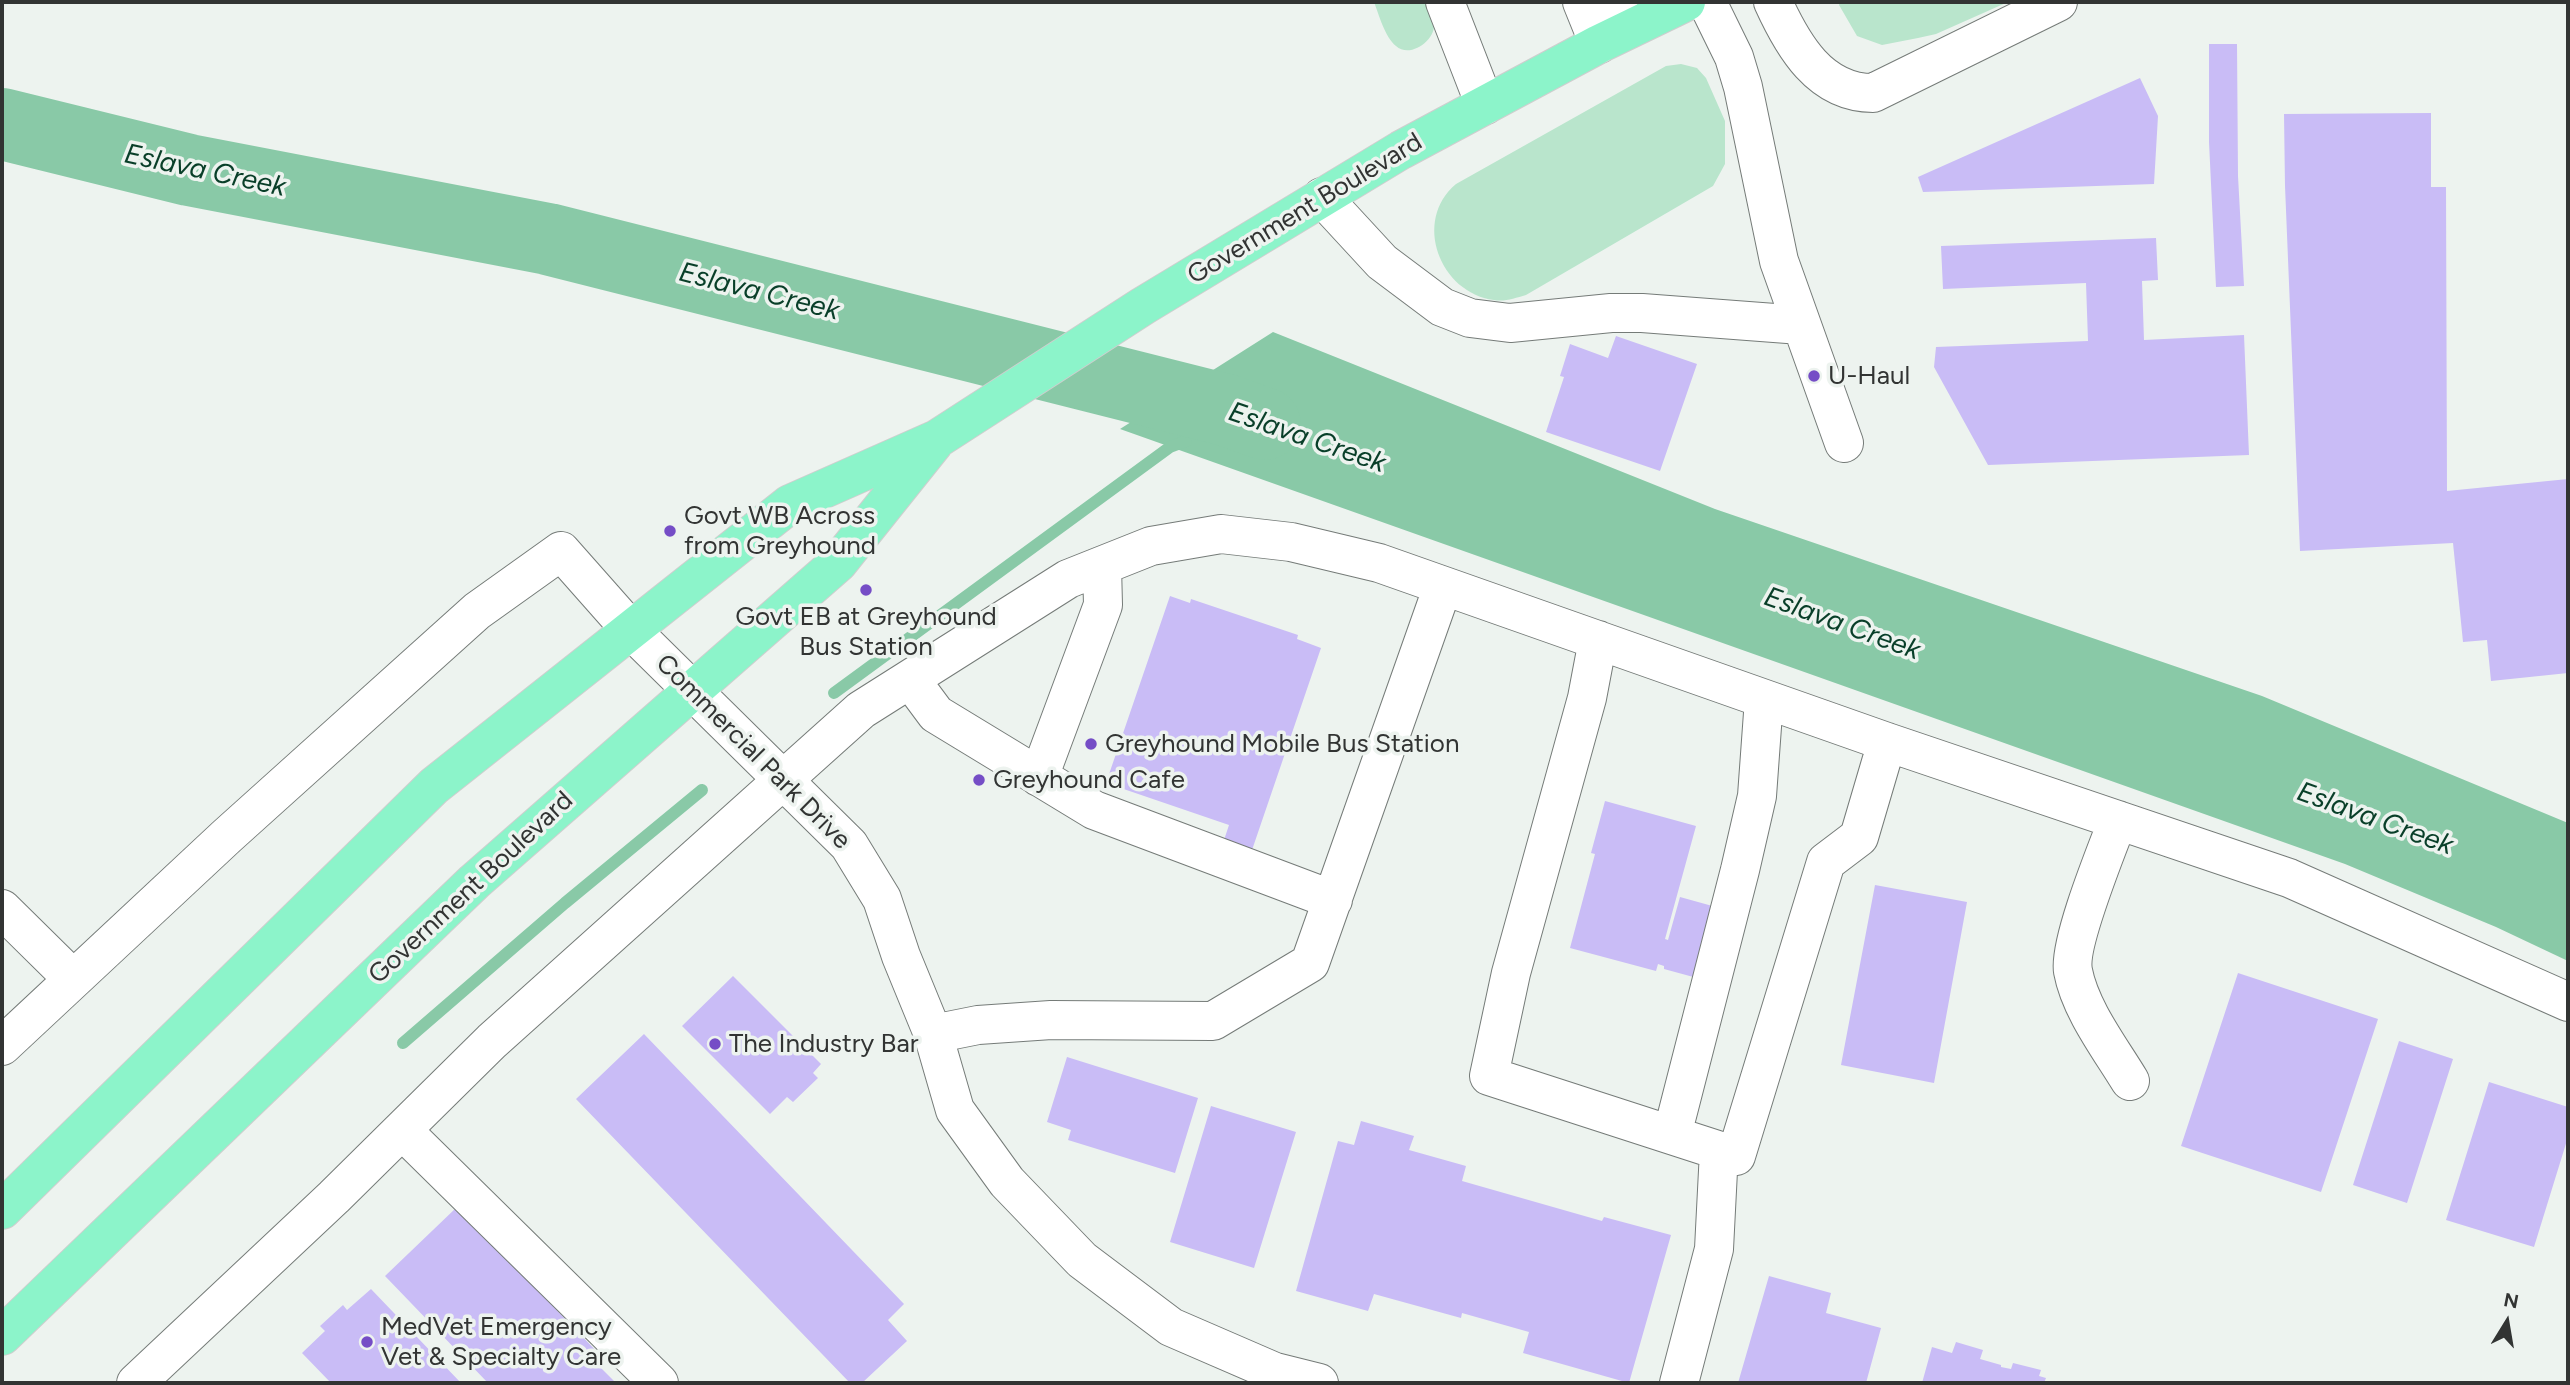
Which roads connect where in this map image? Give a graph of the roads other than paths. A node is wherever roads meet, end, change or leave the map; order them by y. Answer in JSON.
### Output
{"nodes":[{"id":1,"x":1445,"y":2,"type":"edge"},
{"id":2,"x":1582,"y":2,"type":"edge"},
{"id":3,"x":1686,"y":2,"type":"edge"},
{"id":4,"x":1707,"y":2,"type":"edge"},
{"id":5,"x":1773,"y":2,"type":"edge"},
{"id":6,"x":2058,"y":2,"type":"edge"},
{"id":7,"x":1614,"y":25,"type":"edge"},
{"id":8,"x":1485,"y":105,"type":"junction"},
{"id":9,"x":1322,"y":197,"type":"junction"},
{"id":10,"x":1801,"y":325,"type":"junction"},
{"id":11,"x":937,"y":439,"type":"junction"},
{"id":12,"x":1844,"y":443,"type":"dead end"},
{"id":13,"x":1102,"y":566,"type":"junction"},
{"id":14,"x":1443,"y":586,"type":"junction"},
{"id":15,"x":630,"y":629,"type":"junction"},
{"id":16,"x":1598,"y":640,"type":"junction"},
{"id":17,"x":910,"y":679,"type":"junction"},
{"id":18,"x":692,"y":690,"type":"junction"},
{"id":19,"x":1764,"y":699,"type":"junction"},
{"id":20,"x":1887,"y":743,"type":"junction"},
{"id":21,"x":1039,"y":777,"type":"junction"},
{"id":22,"x":782,"y":780,"type":"junction"},
{"id":23,"x":2118,"y":820,"type":"junction"},
{"id":24,"x":1333,"y":900,"type":"junction"},
{"id":25,"x":2,"y":909,"type":"edge"},
{"id":26,"x":73,"y":979,"type":"junction"},
{"id":27,"x":2568,"y":1002,"type":"edge"},
{"id":28,"x":933,"y":1034,"type":"junction"},
{"id":29,"x":2,"y":1046,"type":"edge"},
{"id":30,"x":2130,"y":1081,"type":"dead end"},
{"id":31,"x":402,"y":1130,"type":"junction"},
{"id":32,"x":1672,"y":1135,"type":"junction"},
{"id":33,"x":1719,"y":1151,"type":"junction"},
{"id":34,"x":2,"y":1210,"type":"edge"},
{"id":35,"x":2,"y":1336,"type":"edge"},
{"id":36,"x":136,"y":1383,"type":"edge"},
{"id":37,"x":659,"y":1383,"type":"edge"},
{"id":38,"x":1319,"y":1383,"type":"edge"},
{"id":39,"x":1679,"y":1383,"type":"edge"}],
"edges":[{"from":1,"to":8,"type":"street"},
{"from":2,"to":7,"type":"street"},
{"from":3,"to":7,"type":"main road","name":"Government Boulevard"},
{"from":4,"to":10,"type":"street"},
{"from":5,"to":6,"type":"street"},
{"from":7,"to":8,"type":"main road","name":"Government Boulevard"},
{"from":8,"to":9,"type":"main road","name":"Government Boulevard"},
{"from":9,"to":10,"type":"street"},
{"from":9,"to":11,"type":"main road","name":"Government Boulevard"},
{"from":10,"to":12,"type":"street"},
{"from":11,"to":15,"type":"main road","name":"Government Boulevard"},
{"from":11,"to":18,"type":"main road","name":"Government Boulevard"},
{"from":13,"to":14,"type":"street"},
{"from":13,"to":17,"type":"street"},
{"from":13,"to":21,"type":"street"},
{"from":14,"to":16,"type":"street"},
{"from":14,"to":24,"type":"street"},
{"from":15,"to":18,"type":"street","name":"Commercial Park Drive"},
{"from":15,"to":26,"type":"street","name":"Commercial Park Drive"},
{"from":15,"to":34,"type":"main road","name":"Government Boulevard"},
{"from":16,"to":19,"type":"street"},
{"from":16,"to":32,"type":"street"},
{"from":17,"to":21,"type":"street"},
{"from":17,"to":22,"type":"street"},
{"from":18,"to":22,"type":"street","name":"Commercial Park Drive"},
{"from":18,"to":35,"type":"main road","name":"Government Boulevard"},
{"from":19,"to":20,"type":"street"},
{"from":19,"to":32,"type":"street"},
{"from":20,"to":23,"type":"street"},
{"from":20,"to":33,"type":"street"},
{"from":21,"to":24,"type":"street"},
{"from":22,"to":28,"type":"street","name":"Commercial Park Drive"},
{"from":22,"to":31,"type":"street"},
{"from":23,"to":27,"type":"street"},
{"from":23,"to":30,"type":"street"},
{"from":24,"to":28,"type":"street"},
{"from":25,"to":26,"type":"street"},
{"from":26,"to":29,"type":"street"},
{"from":28,"to":38,"type":"street","name":"Commercial Park Drive"},
{"from":31,"to":36,"type":"street"},
{"from":31,"to":37,"type":"street"},
{"from":32,"to":33,"type":"street"},
{"from":33,"to":39,"type":"street"}]}
